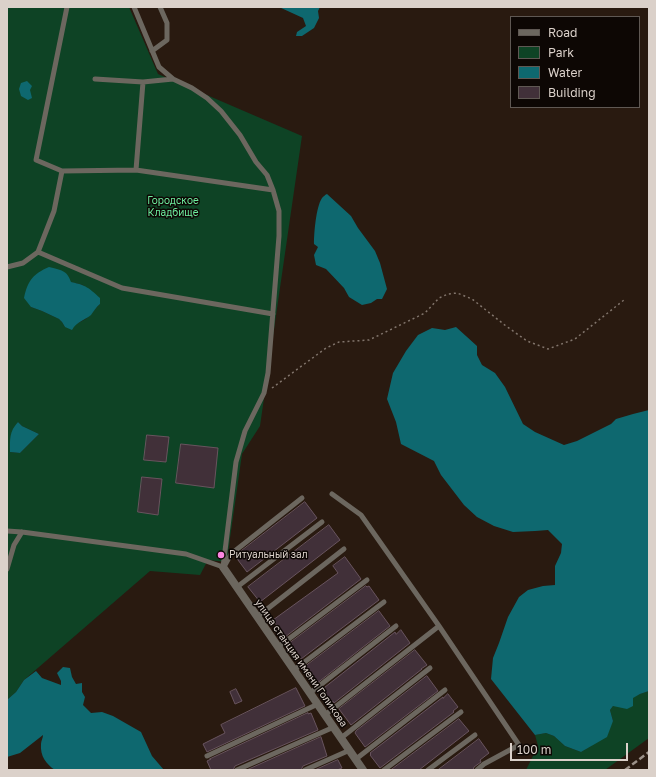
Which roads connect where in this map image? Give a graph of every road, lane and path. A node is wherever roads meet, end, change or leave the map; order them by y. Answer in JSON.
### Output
{"nodes":[{"id":1,"x":67,"y":7,"type":"edge"},
{"id":2,"x":134,"y":7,"type":"edge"},
{"id":3,"x":160,"y":7,"type":"edge"},
{"id":4,"x":152,"y":50,"type":"junction"},
{"id":5,"x":95,"y":79,"type":"dead end"},
{"id":6,"x":173,"y":79,"type":"junction"},
{"id":7,"x":143,"y":82,"type":"junction"},
{"id":8,"x":136,"y":170,"type":"junction"},
{"id":9,"x":62,"y":171,"type":"junction"},
{"id":10,"x":273,"y":190,"type":"junction"},
{"id":11,"x":38,"y":252,"type":"junction"},
{"id":12,"x":7,"y":267,"type":"edge"},
{"id":13,"x":624,"y":300,"type":"dead end"},
{"id":14,"x":273,"y":314,"type":"junction"},
{"id":15,"x":264,"y":393,"type":"junction"},
{"id":16,"x":332,"y":494,"type":"dead end"},
{"id":17,"x":302,"y":498,"type":"dead end"},
{"id":18,"x":322,"y":522,"type":"dead end"},
{"id":19,"x":7,"y":531,"type":"edge"},
{"id":20,"x":22,"y":532,"type":"junction"},
{"id":21,"x":344,"y":549,"type":"dead end"},
{"id":22,"x":223,"y":567,"type":"junction"},
{"id":23,"x":7,"y":568,"type":"edge"},
{"id":24,"x":367,"y":580,"type":"dead end"},
{"id":25,"x":237,"y":588,"type":"junction"},
{"id":26,"x":384,"y":602,"type":"dead end"},
{"id":27,"x":257,"y":617,"type":"junction"},
{"id":28,"x":396,"y":626,"type":"dead end"},
{"id":29,"x":439,"y":626,"type":"junction"},
{"id":30,"x":278,"y":647,"type":"junction"},
{"id":31,"x":430,"y":668,"type":"dead end"},
{"id":32,"x":294,"y":670,"type":"junction"},
{"id":33,"x":445,"y":690,"type":"dead end"},
{"id":34,"x":310,"y":693,"type":"junction"},
{"id":35,"x":318,"y":704,"type":"junction"},
{"id":36,"x":461,"y":712,"type":"dead end"},
{"id":37,"x":325,"y":715,"type":"junction"},
{"id":38,"x":334,"y":727,"type":"junction"},
{"id":39,"x":475,"y":735,"type":"dead end"},
{"id":40,"x":341,"y":738,"type":"junction"},
{"id":41,"x":350,"y":750,"type":"junction"},
{"id":42,"x":207,"y":756,"type":"dead end"},
{"id":43,"x":356,"y":759,"type":"junction"},
{"id":44,"x":237,"y":770,"type":"edge"},
{"id":45,"x":305,"y":770,"type":"edge"},
{"id":46,"x":363,"y":770,"type":"edge"},
{"id":47,"x":384,"y":770,"type":"edge"},
{"id":48,"x":428,"y":770,"type":"edge"},
{"id":49,"x":476,"y":770,"type":"edge"}],
"edges":[{"from":1,"to":9,"type":"lane"},
{"from":2,"to":4,"type":"lane"},
{"from":3,"to":4,"type":"lane"},
{"from":4,"to":6,"type":"lane"},
{"from":5,"to":7,"type":"lane"},
{"from":6,"to":7,"type":"lane"},
{"from":6,"to":10,"type":"lane"},
{"from":7,"to":8,"type":"lane"},
{"from":8,"to":9,"type":"lane"},
{"from":8,"to":10,"type":"lane"},
{"from":9,"to":11,"type":"lane"},
{"from":10,"to":14,"type":"lane"},
{"from":11,"to":12,"type":"lane"},
{"from":11,"to":14,"type":"lane"},
{"from":13,"to":15,"type":"path"},
{"from":14,"to":15,"type":"lane"},
{"from":15,"to":22,"type":"lane"},
{"from":16,"to":29,"type":"lane"},
{"from":17,"to":22,"type":"lane"},
{"from":18,"to":25,"type":"lane"},
{"from":19,"to":20,"type":"lane"},
{"from":20,"to":22,"type":"lane"},
{"from":20,"to":23,"type":"lane"},
{"from":21,"to":27,"type":"lane"},
{"from":22,"to":25,"type":"street","name":"улица станция имени Голикова"},
{"from":24,"to":30,"type":"lane"},
{"from":25,"to":27,"type":"street","name":"улица станция имени Голикова"},
{"from":26,"to":32,"type":"lane"},
{"from":27,"to":30,"type":"street","name":"улица станция имени Голикова"},
{"from":28,"to":34,"type":"lane"},
{"from":29,"to":37,"type":"lane"},
{"from":29,"to":49,"type":"lane"},
{"from":30,"to":32,"type":"street","name":"улица станция имени Голикова"},
{"from":31,"to":40,"type":"lane"},
{"from":32,"to":34,"type":"street","name":"улица станция имени Голикова"},
{"from":33,"to":43,"type":"lane"},
{"from":34,"to":35,"type":"street","name":"улица станция имени Голикова"},
{"from":35,"to":37,"type":"street","name":"улица станция имени Голикова"},
{"from":35,"to":42,"type":"lane"},
{"from":36,"to":47,"type":"lane"},
{"from":37,"to":38,"type":"street","name":"улица станция имени Голикова"},
{"from":38,"to":40,"type":"street","name":"улица станция имени Голикова"},
{"from":38,"to":44,"type":"lane"},
{"from":39,"to":48,"type":"lane"},
{"from":40,"to":41,"type":"street","name":"улица станция имени Голикова"},
{"from":41,"to":43,"type":"street","name":"улица станция имени Голикова"},
{"from":41,"to":45,"type":"lane"},
{"from":43,"to":46,"type":"street","name":"улица станция имени Голикова"}]}
